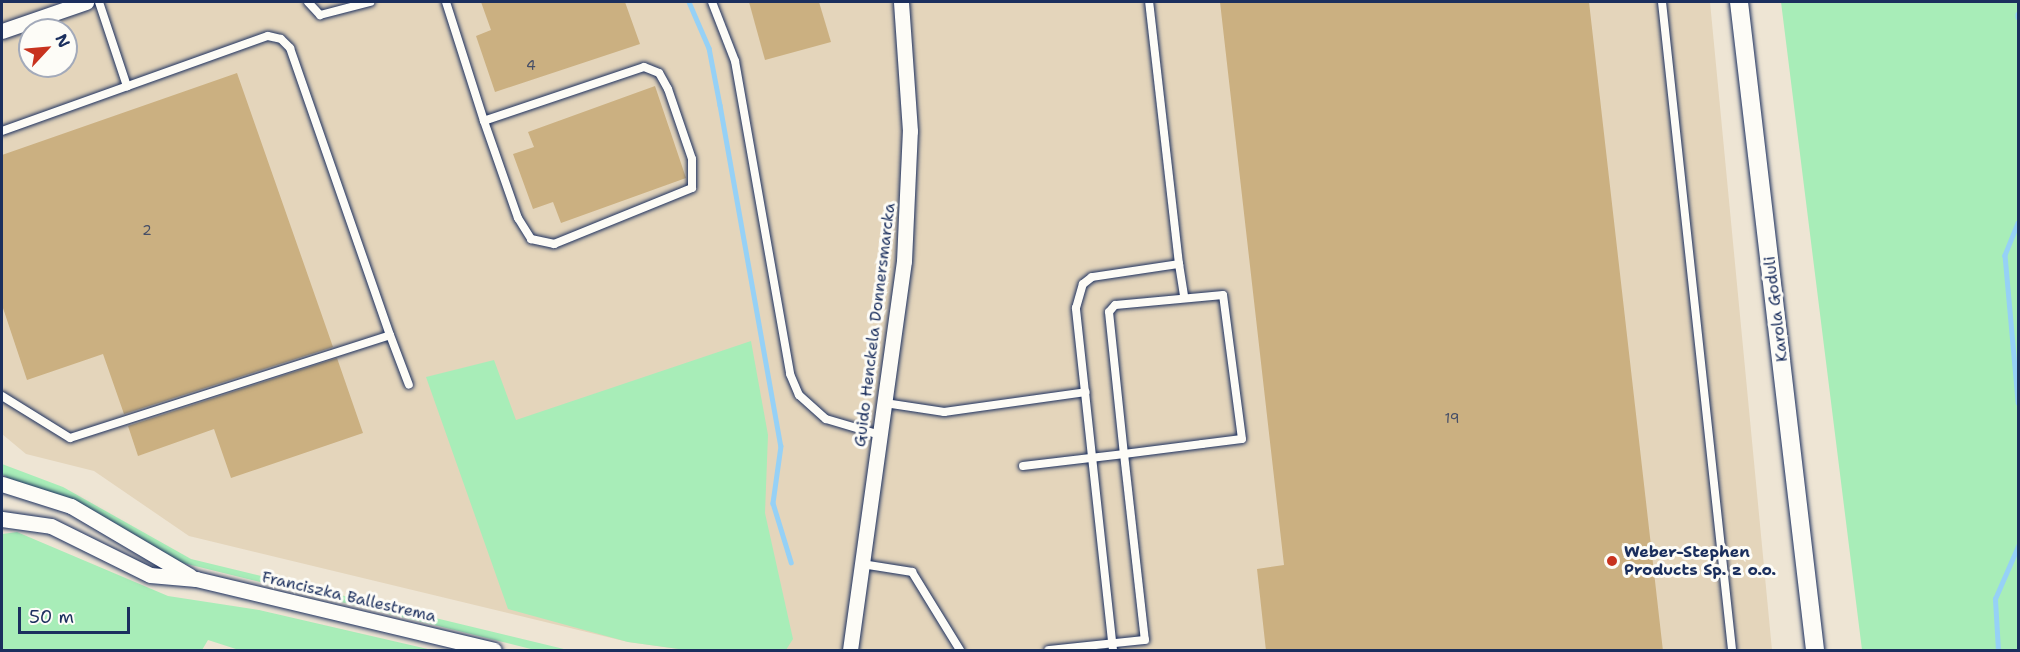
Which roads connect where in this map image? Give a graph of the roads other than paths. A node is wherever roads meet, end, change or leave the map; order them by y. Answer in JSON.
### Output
{"nodes":[{"id":1,"x":86,"y":2,"type":"edge"},
{"id":2,"x":99,"y":2,"type":"edge"},
{"id":3,"x":308,"y":2,"type":"edge"},
{"id":4,"x":370,"y":2,"type":"edge"},
{"id":5,"x":446,"y":2,"type":"edge"},
{"id":6,"x":712,"y":2,"type":"edge"},
{"id":7,"x":901,"y":2,"type":"edge"},
{"id":8,"x":1149,"y":2,"type":"edge"},
{"id":9,"x":1662,"y":2,"type":"edge"},
{"id":10,"x":1739,"y":2,"type":"edge"},
{"id":11,"x":2,"y":31,"type":"edge"},
{"id":12,"x":127,"y":86,"type":"junction"},
{"id":13,"x":484,"y":121,"type":"junction"},
{"id":14,"x":2,"y":131,"type":"edge"},
{"id":15,"x":1179,"y":264,"type":"junction"},
{"id":16,"x":1184,"y":297,"type":"junction"},
{"id":17,"x":390,"y":335,"type":"junction"},
{"id":18,"x":409,"y":385,"type":"dead end"},
{"id":19,"x":1086,"y":392,"type":"junction"},
{"id":20,"x":2,"y":396,"type":"edge"},
{"id":21,"x":885,"y":403,"type":"junction"},
{"id":22,"x":880,"y":435,"type":"junction"},
{"id":23,"x":1125,"y":453,"type":"junction"},
{"id":24,"x":1093,"y":458,"type":"junction"},
{"id":25,"x":1023,"y":466,"type":"dead end"},
{"id":26,"x":2,"y":484,"type":"edge"},
{"id":27,"x":2,"y":519,"type":"edge"},
{"id":28,"x":862,"y":564,"type":"junction"},
{"id":29,"x":196,"y":579,"type":"junction"},
{"id":30,"x":1812,"y":617,"type":"junction"},
{"id":31,"x":1113,"y":647,"type":"edge"},
{"id":32,"x":494,"y":651,"type":"edge"},
{"id":33,"x":850,"y":651,"type":"edge"},
{"id":34,"x":960,"y":651,"type":"edge"},
{"id":35,"x":1049,"y":651,"type":"edge"},
{"id":36,"x":1732,"y":651,"type":"edge"},
{"id":37,"x":1815,"y":651,"type":"edge"},
{"id":38,"x":1821,"y":651,"type":"edge"}],
"edges":[{"from":1,"to":11,"type":"street"},
{"from":2,"to":12,"type":"lane"},
{"from":3,"to":4,"type":"lane"},
{"from":5,"to":13,"type":"lane"},
{"from":6,"to":22,"type":"lane"},
{"from":7,"to":21,"type":"street","name":"Guido Henckela Donnersmarcka"},
{"from":8,"to":15,"type":"lane"},
{"from":9,"to":36,"type":"lane"},
{"from":10,"to":30,"type":"street","name":"Karola Goduli"},
{"from":12,"to":14,"type":"lane"},
{"from":12,"to":17,"type":"lane"},
{"from":13,"to":13,"type":"lane"},
{"from":15,"to":16,"type":"lane"},
{"from":15,"to":19,"type":"lane"},
{"from":16,"to":23,"type":"lane"},
{"from":16,"to":23,"type":"lane"},
{"from":17,"to":18,"type":"lane"},
{"from":17,"to":20,"type":"lane"},
{"from":19,"to":21,"type":"lane"},
{"from":19,"to":24,"type":"lane"},
{"from":21,"to":22,"type":"street","name":"Guido Henckela Donnersmarcka"},
{"from":22,"to":28,"type":"street","name":"Guido Henckela Donnersmarcka"},
{"from":23,"to":24,"type":"lane"},
{"from":23,"to":31,"type":"lane"},
{"from":24,"to":25,"type":"lane"},
{"from":24,"to":31,"type":"lane"},
{"from":26,"to":29,"type":"street","name":"Franciszka Ballestrema"},
{"from":27,"to":29,"type":"street","name":"Franciszka Ballestrema"},
{"from":28,"to":33,"type":"street","name":"Guido Henckela Donnersmarcka"},
{"from":28,"to":34,"type":"lane"},
{"from":29,"to":32,"type":"street","name":"Franciszka Ballestrema"},
{"from":30,"to":37,"type":"street","name":"Karola Goduli"},
{"from":30,"to":38,"type":"street","name":"Karola Goduli"},
{"from":31,"to":35,"type":"lane"}]}
